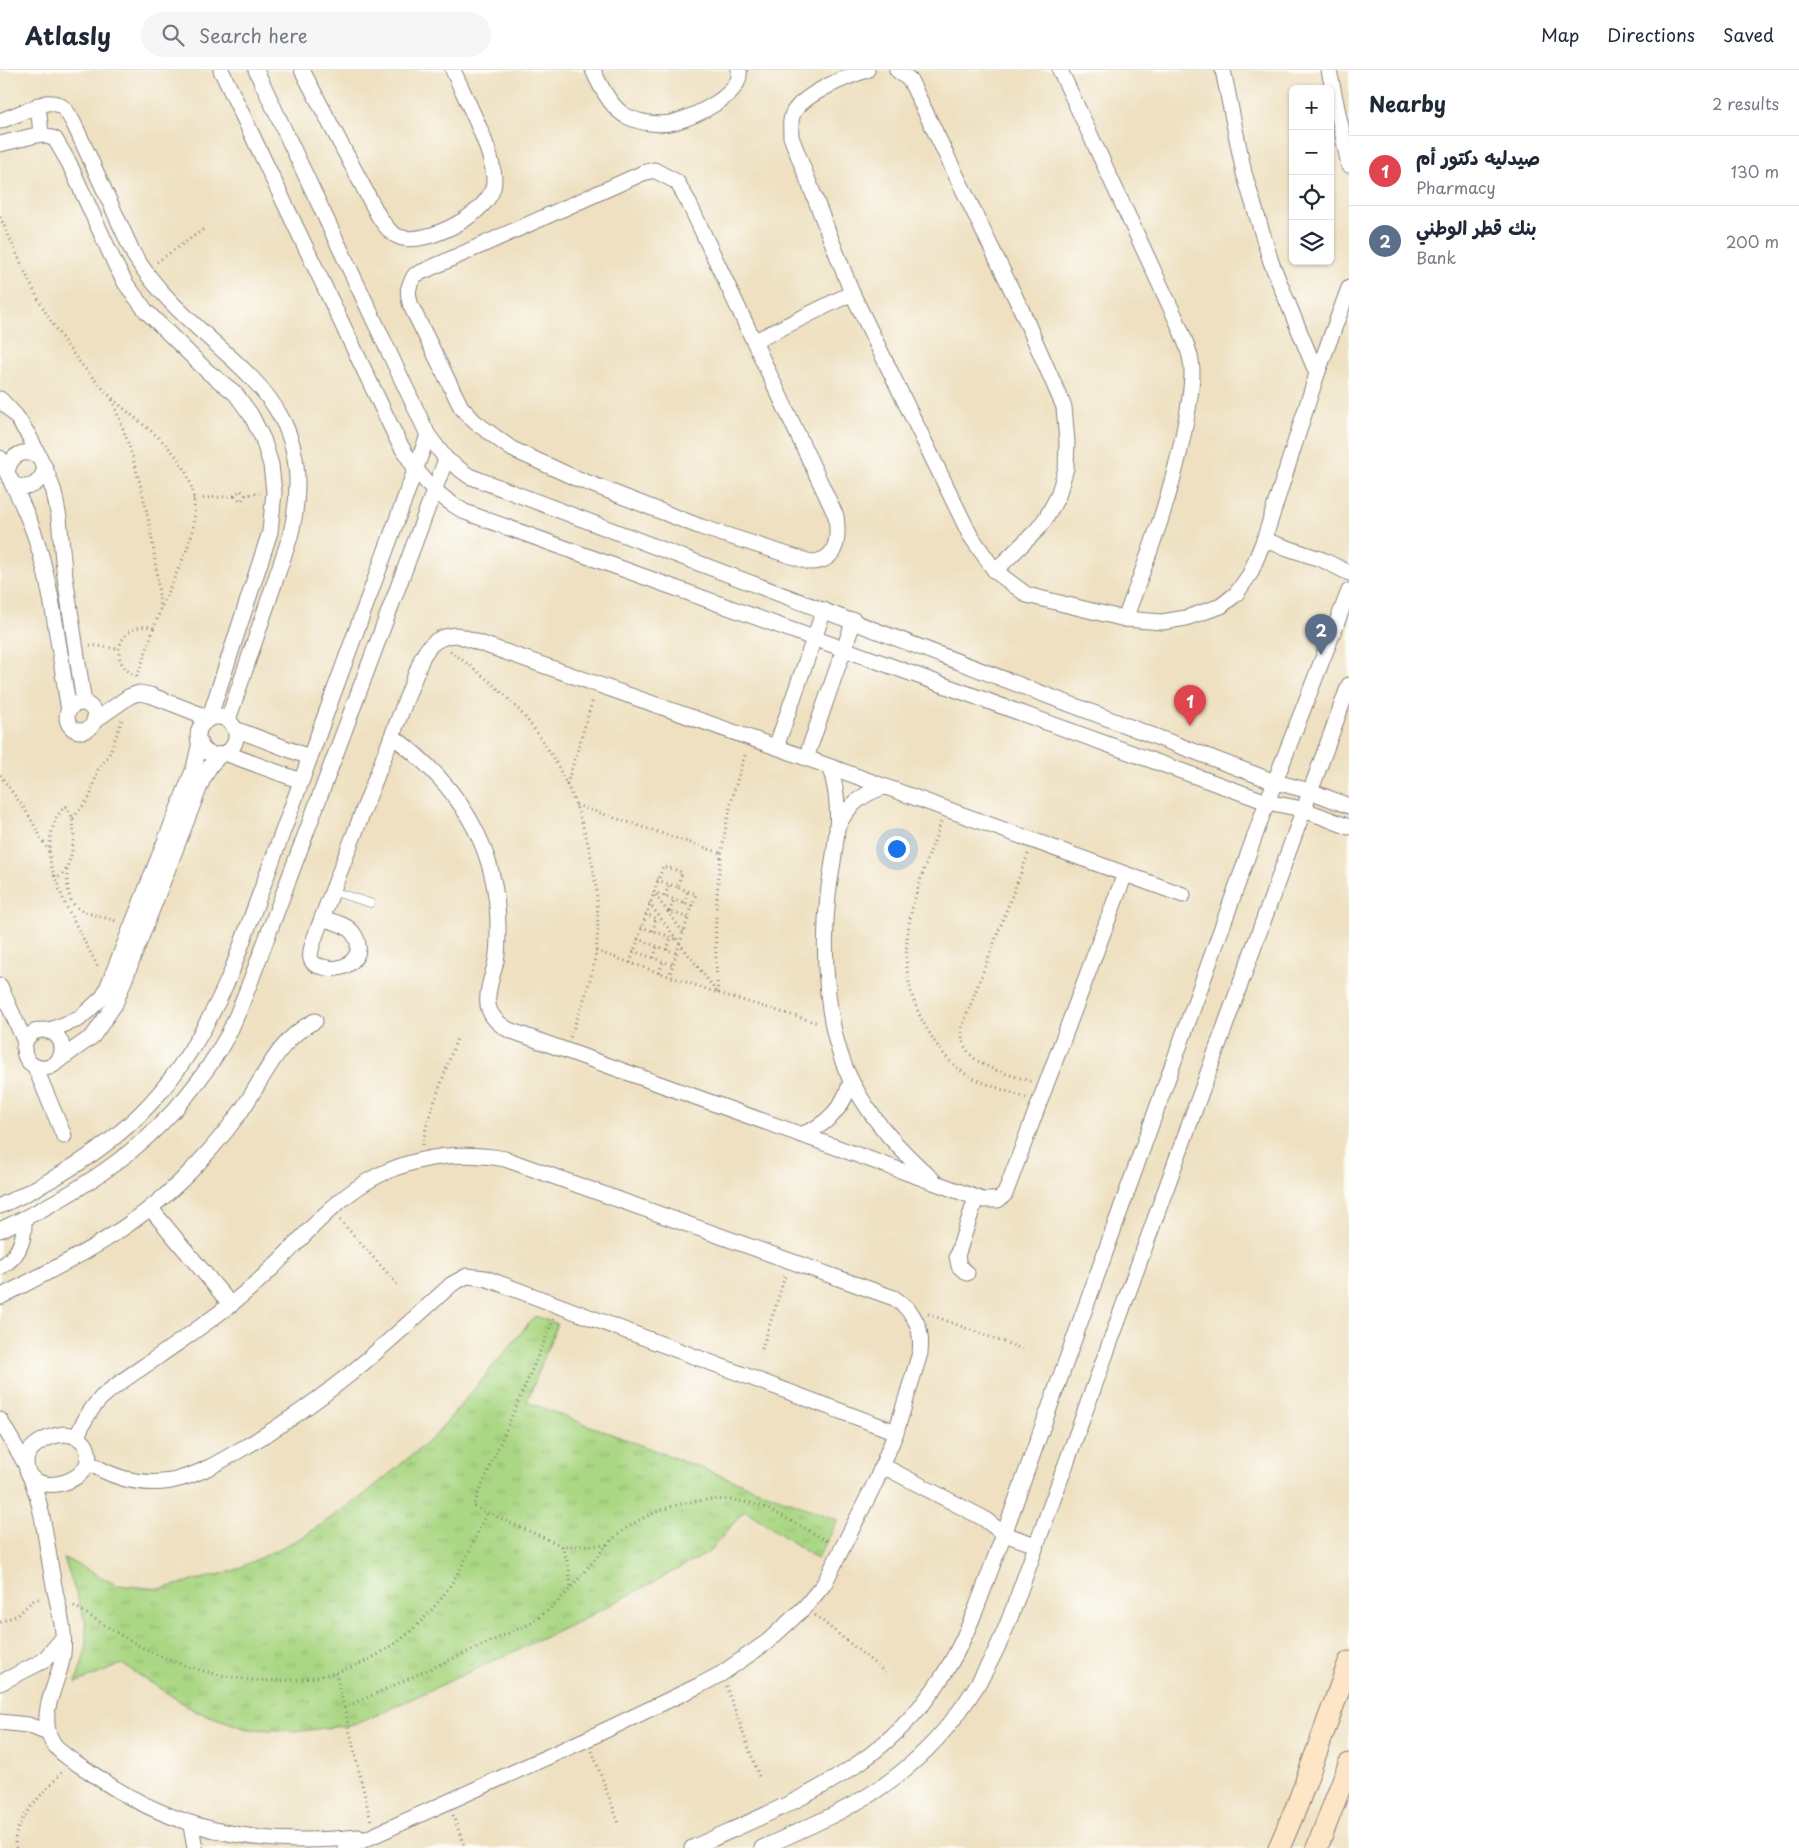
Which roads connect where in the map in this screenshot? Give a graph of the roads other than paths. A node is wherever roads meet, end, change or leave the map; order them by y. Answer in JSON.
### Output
{"nodes":[{"id":1,"x":221,"y":70,"type":"edge"},
{"id":2,"x":256,"y":70,"type":"edge"},
{"id":3,"x":302,"y":70,"type":"edge"},
{"id":4,"x":453,"y":70,"type":"edge"},
{"id":5,"x":593,"y":70,"type":"edge"},
{"id":6,"x":739,"y":70,"type":"edge"},
{"id":7,"x":867,"y":70,"type":"edge"},
{"id":8,"x":897,"y":70,"type":"edge"},
{"id":9,"x":1060,"y":70,"type":"edge"},
{"id":10,"x":1223,"y":70,"type":"edge"},
{"id":11,"x":1329,"y":70,"type":"edge"},
{"id":12,"x":38,"y":105,"type":"junction"},
{"id":13,"x":0,"y":122,"type":"edge"},
{"id":14,"x":75,"y":126,"type":"junction"},
{"id":15,"x":41,"y":134,"type":"junction"},
{"id":16,"x":0,"y":144,"type":"edge"},
{"id":17,"x":60,"y":145,"type":"junction"},
{"id":18,"x":87,"y":151,"type":"junction"},
{"id":19,"x":69,"y":163,"type":"junction"},
{"id":20,"x":1349,"y":165,"type":"edge"},
{"id":21,"x":119,"y":220,"type":"junction"},
{"id":22,"x":100,"y":231,"type":"junction"},
{"id":23,"x":1349,"y":288,"type":"edge"},
{"id":24,"x":852,"y":293,"type":"junction"},
{"id":25,"x":164,"y":295,"type":"junction"},
{"id":26,"x":146,"y":311,"type":"junction"},
{"id":27,"x":755,"y":342,"type":"junction"},
{"id":28,"x":224,"y":353,"type":"junction"},
{"id":29,"x":208,"y":372,"type":"junction"},
{"id":30,"x":1318,"y":374,"type":"junction"},
{"id":31,"x":0,"y":399,"type":"edge"},
{"id":32,"x":428,"y":435,"type":"junction"},
{"id":33,"x":0,"y":458,"type":"edge"},
{"id":34,"x":446,"y":459,"type":"junction"},
{"id":35,"x":42,"y":462,"type":"junction"},
{"id":36,"x":415,"y":470,"type":"junction"},
{"id":37,"x":10,"y":478,"type":"junction"},
{"id":38,"x":434,"y":491,"type":"junction"},
{"id":39,"x":270,"y":532,"type":"junction"},
{"id":40,"x":290,"y":538,"type":"junction"},
{"id":41,"x":1264,"y":540,"type":"junction"},
{"id":42,"x":64,"y":570,"type":"junction"},
{"id":43,"x":995,"y":571,"type":"junction"},
{"id":44,"x":45,"y":572,"type":"junction"},
{"id":45,"x":1349,"y":573,"type":"edge"},
{"id":46,"x":1349,"y":591,"type":"edge"},
{"id":47,"x":824,"y":610,"type":"junction"},
{"id":48,"x":242,"y":615,"type":"junction"},
{"id":49,"x":1125,"y":619,"type":"junction"},
{"id":50,"x":262,"y":620,"type":"junction"},
{"id":51,"x":854,"y":620,"type":"junction"},
{"id":52,"x":814,"y":638,"type":"junction"},
{"id":53,"x":844,"y":649,"type":"junction"},
{"id":54,"x":76,"y":650,"type":"junction"},
{"id":55,"x":60,"y":659,"type":"junction"},
{"id":56,"x":222,"y":676,"type":"junction"},
{"id":57,"x":241,"y":682,"type":"junction"},
{"id":58,"x":1349,"y":685,"type":"edge"},
{"id":59,"x":84,"y":703,"type":"junction"},
{"id":60,"x":69,"y":710,"type":"junction"},
{"id":61,"x":94,"y":721,"type":"junction"},
{"id":62,"x":206,"y":721,"type":"junction"},
{"id":63,"x":232,"y":725,"type":"junction"},
{"id":64,"x":392,"y":736,"type":"junction"},
{"id":65,"x":200,"y":742,"type":"junction"},
{"id":66,"x":776,"y":747,"type":"junction"},
{"id":67,"x":223,"y":754,"type":"junction"},
{"id":68,"x":309,"y":757,"type":"junction"},
{"id":69,"x":806,"y":758,"type":"junction"},
{"id":70,"x":830,"y":768,"type":"junction"},
{"id":71,"x":196,"y":778,"type":"junction"},
{"id":72,"x":301,"y":781,"type":"junction"},
{"id":73,"x":1276,"y":782,"type":"junction"},
{"id":74,"x":884,"y":787,"type":"junction"},
{"id":75,"x":1310,"y":791,"type":"junction"},
{"id":76,"x":1267,"y":802,"type":"junction"},
{"id":77,"x":1349,"y":806,"type":"edge"},
{"id":78,"x":1302,"y":809,"type":"junction"},
{"id":79,"x":839,"y":824,"type":"junction"},
{"id":80,"x":1349,"y":827,"type":"edge"},
{"id":81,"x":1125,"y":874,"type":"junction"},
{"id":82,"x":332,"y":891,"type":"junction"},
{"id":83,"x":1183,"y":895,"type":"dead end"},
{"id":84,"x":370,"y":903,"type":"dead end"},
{"id":85,"x":144,"y":913,"type":"junction"},
{"id":86,"x":322,"y":918,"type":"dead end"},
{"id":87,"x":231,"y":972,"type":"junction"},
{"id":88,"x":251,"y":980,"type":"junction"},
{"id":89,"x":0,"y":986,"type":"edge"},
{"id":90,"x":109,"y":996,"type":"junction"},
{"id":91,"x":315,"y":1021,"type":"dead end"},
{"id":92,"x":47,"y":1030,"type":"junction"},
{"id":93,"x":25,"y":1042,"type":"junction"},
{"id":94,"x":59,"y":1060,"type":"junction"},
{"id":95,"x":35,"y":1067,"type":"junction"},
{"id":96,"x":852,"y":1082,"type":"junction"},
{"id":97,"x":801,"y":1135,"type":"junction"},
{"id":98,"x":64,"y":1136,"type":"dead end"},
{"id":99,"x":937,"y":1184,"type":"junction"},
{"id":100,"x":976,"y":1198,"type":"junction"},
{"id":101,"x":0,"y":1206,"type":"edge"},
{"id":102,"x":151,"y":1209,"type":"junction"},
{"id":103,"x":24,"y":1219,"type":"junction"},
{"id":104,"x":0,"y":1230,"type":"edge"},
{"id":105,"x":0,"y":1267,"type":"edge"},
{"id":106,"x":967,"y":1273,"type":"dead end"},
{"id":107,"x":0,"y":1297,"type":"edge"},
{"id":108,"x":231,"y":1304,"type":"junction"},
{"id":109,"x":0,"y":1420,"type":"edge"},
{"id":110,"x":896,"y":1432,"type":"junction"},
{"id":111,"x":77,"y":1436,"type":"junction"},
{"id":112,"x":88,"y":1462,"type":"junction"},
{"id":113,"x":883,"y":1466,"type":"junction"},
{"id":114,"x":28,"y":1471,"type":"junction"},
{"id":115,"x":1004,"y":1534,"type":"junction"},
{"id":116,"x":1036,"y":1545,"type":"junction"},
{"id":117,"x":64,"y":1638,"type":"junction"},
{"id":118,"x":1349,"y":1662,"type":"edge"},
{"id":119,"x":0,"y":1683,"type":"edge"},
{"id":120,"x":0,"y":1722,"type":"edge"},
{"id":121,"x":48,"y":1733,"type":"junction"},
{"id":122,"x":1349,"y":1764,"type":"edge"},
{"id":123,"x":192,"y":1826,"type":"junction"},
{"id":124,"x":374,"y":1834,"type":"junction"},
{"id":125,"x":1320,"y":1846,"type":"edge"},
{"id":126,"x":195,"y":1848,"type":"edge"},
{"id":127,"x":346,"y":1848,"type":"edge"},
{"id":128,"x":692,"y":1848,"type":"edge"},
{"id":129,"x":762,"y":1848,"type":"edge"},
{"id":130,"x":1279,"y":1848,"type":"edge"}],
"edges":[{"from":1,"to":36,"type":"street"},
{"from":2,"to":32,"type":"street"},
{"from":3,"to":4,"type":"street"},
{"from":5,"to":6,"type":"street"},
{"from":7,"to":24,"type":"street"},
{"from":8,"to":43,"type":"street"},
{"from":9,"to":49,"type":"street"},
{"from":10,"to":30,"type":"street"},
{"from":11,"to":20,"type":"street"},
{"from":12,"to":13,"type":"street"},
{"from":12,"to":14,"type":"street"},
{"from":12,"to":15,"type":"street"},
{"from":14,"to":17,"type":"street"},
{"from":14,"to":18,"type":"street"},
{"from":15,"to":16,"type":"street"},
{"from":15,"to":17,"type":"street"},
{"from":17,"to":19,"type":"street"},
{"from":18,"to":19,"type":"street"},
{"from":18,"to":21,"type":"street"},
{"from":19,"to":22,"type":"street"},
{"from":21,"to":22,"type":"street"},
{"from":21,"to":25,"type":"street"},
{"from":22,"to":26,"type":"street"},
{"from":23,"to":30,"type":"street"},
{"from":24,"to":27,"type":"street"},
{"from":24,"to":43,"type":"street"},
{"from":25,"to":26,"type":"street"},
{"from":25,"to":28,"type":"street"},
{"from":26,"to":29,"type":"street"},
{"from":27,"to":27,"type":"street"},
{"from":28,"to":29,"type":"street"},
{"from":28,"to":40,"type":"street"},
{"from":29,"to":39,"type":"street"},
{"from":30,"to":41,"type":"street"},
{"from":31,"to":35,"type":"street"},
{"from":32,"to":34,"type":"street"},
{"from":32,"to":36,"type":"street"},
{"from":33,"to":37,"type":"street"},
{"from":34,"to":38,"type":"street"},
{"from":34,"to":47,"type":"street"},
{"from":35,"to":37,"type":"street"},
{"from":35,"to":37,"type":"street"},
{"from":35,"to":42,"type":"street"},
{"from":36,"to":38,"type":"street"},
{"from":36,"to":68,"type":"street"},
{"from":37,"to":44,"type":"street"},
{"from":38,"to":52,"type":"street"},
{"from":38,"to":88,"type":"street"},
{"from":39,"to":40,"type":"street"},
{"from":39,"to":48,"type":"street"},
{"from":40,"to":50,"type":"street"},
{"from":41,"to":45,"type":"street"},
{"from":41,"to":49,"type":"street"},
{"from":42,"to":44,"type":"street"},
{"from":42,"to":54,"type":"street"},
{"from":43,"to":49,"type":"street"},
{"from":44,"to":55,"type":"street"},
{"from":46,"to":73,"type":"street"},
{"from":47,"to":51,"type":"street"},
{"from":47,"to":52,"type":"street"},
{"from":48,"to":50,"type":"street"},
{"from":48,"to":56,"type":"street"},
{"from":50,"to":57,"type":"street"},
{"from":51,"to":53,"type":"street"},
{"from":51,"to":73,"type":"street"},
{"from":52,"to":53,"type":"street"},
{"from":52,"to":66,"type":"street"},
{"from":53,"to":69,"type":"street"},
{"from":53,"to":76,"type":"street"},
{"from":54,"to":55,"type":"street"},
{"from":54,"to":59,"type":"street"},
{"from":55,"to":60,"type":"street"},
{"from":56,"to":57,"type":"street"},
{"from":56,"to":62,"type":"street"},
{"from":57,"to":63,"type":"street"},
{"from":58,"to":75,"type":"street"},
{"from":59,"to":60,"type":"street"},
{"from":59,"to":61,"type":"street"},
{"from":60,"to":61,"type":"street"},
{"from":61,"to":62,"type":"street"},
{"from":62,"to":63,"type":"street"},
{"from":62,"to":65,"type":"street"},
{"from":63,"to":67,"type":"street"},
{"from":63,"to":68,"type":"street"},
{"from":64,"to":66,"type":"street"},
{"from":64,"to":82,"type":"street"},
{"from":64,"to":97,"type":"street"},
{"from":65,"to":67,"type":"street"},
{"from":65,"to":71,"type":"street"},
{"from":66,"to":69,"type":"street"},
{"from":67,"to":71,"type":"street"},
{"from":67,"to":72,"type":"street"},
{"from":68,"to":72,"type":"street"},
{"from":69,"to":70,"type":"street"},
{"from":70,"to":74,"type":"street"},
{"from":70,"to":79,"type":"street"},
{"from":71,"to":85,"type":"street"},
{"from":72,"to":87,"type":"street"},
{"from":73,"to":75,"type":"street"},
{"from":73,"to":76,"type":"street"},
{"from":74,"to":79,"type":"street"},
{"from":74,"to":81,"type":"street"},
{"from":75,"to":77,"type":"street"},
{"from":75,"to":78,"type":"street"},
{"from":76,"to":78,"type":"street"},
{"from":76,"to":115,"type":"street"},
{"from":78,"to":80,"type":"street"},
{"from":78,"to":116,"type":"street"},
{"from":79,"to":96,"type":"street"},
{"from":81,"to":83,"type":"street"},
{"from":81,"to":100,"type":"street"},
{"from":82,"to":84,"type":"lane"},
{"from":82,"to":86,"type":"street"},
{"from":85,"to":90,"type":"street"},
{"from":85,"to":90,"type":"street"},
{"from":87,"to":88,"type":"street"},
{"from":87,"to":101,"type":"street"},
{"from":88,"to":103,"type":"street"},
{"from":89,"to":93,"type":"street"},
{"from":90,"to":92,"type":"street"},
{"from":90,"to":94,"type":"street"},
{"from":91,"to":102,"type":"street"},
{"from":92,"to":93,"type":"street"},
{"from":92,"to":94,"type":"street"},
{"from":93,"to":95,"type":"street"},
{"from":94,"to":95,"type":"street"},
{"from":95,"to":98,"type":"street"},
{"from":96,"to":97,"type":"street"},
{"from":96,"to":99,"type":"street"},
{"from":97,"to":99,"type":"street"},
{"from":99,"to":100,"type":"street"},
{"from":100,"to":106,"type":"street"},
{"from":102,"to":107,"type":"street"},
{"from":102,"to":108,"type":"street"},
{"from":103,"to":104,"type":"street"},
{"from":103,"to":105,"type":"street"},
{"from":108,"to":110,"type":"street"},
{"from":108,"to":111,"type":"street"},
{"from":109,"to":114,"type":"street"},
{"from":110,"to":112,"type":"street"},
{"from":110,"to":113,"type":"street"},
{"from":111,"to":112,"type":"street"},
{"from":111,"to":114,"type":"street"},
{"from":112,"to":114,"type":"street"},
{"from":113,"to":115,"type":"street"},
{"from":113,"to":124,"type":"street"},
{"from":114,"to":117,"type":"street"},
{"from":115,"to":116,"type":"street"},
{"from":115,"to":128,"type":"street"},
{"from":116,"to":129,"type":"street"},
{"from":117,"to":119,"type":"street"},
{"from":117,"to":121,"type":"street"},
{"from":118,"to":130,"type":"street"},
{"from":120,"to":121,"type":"street"},
{"from":121,"to":123,"type":"street"},
{"from":122,"to":125,"type":"street"},
{"from":123,"to":124,"type":"street"},
{"from":123,"to":126,"type":"street"},
{"from":124,"to":127,"type":"street"}]}
